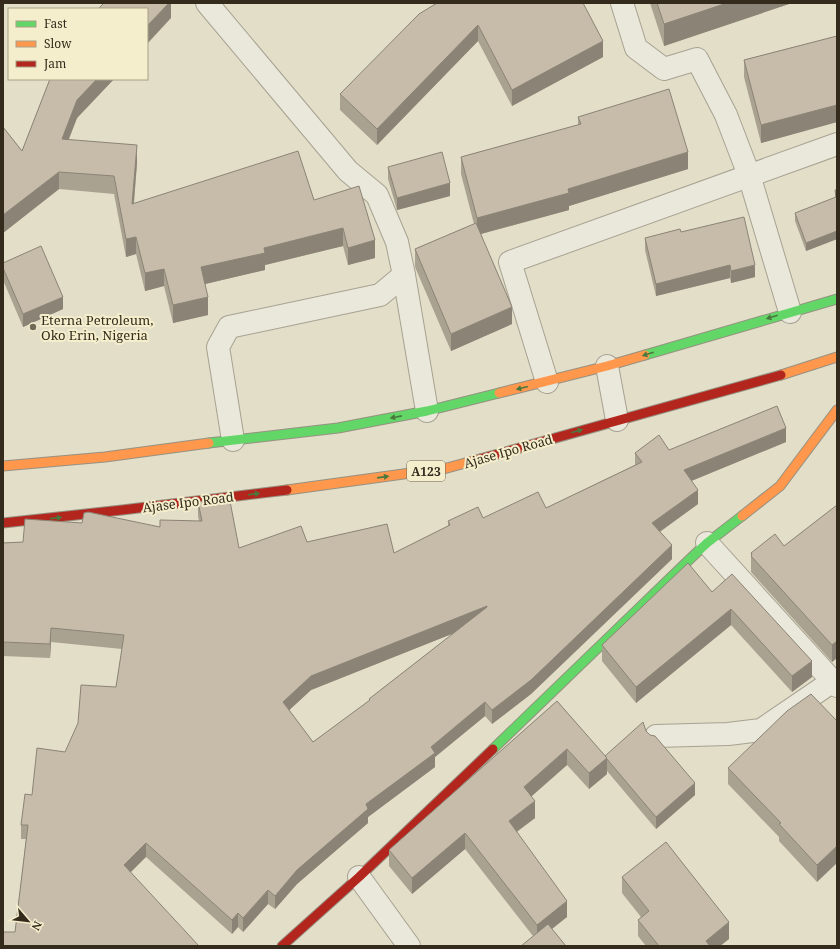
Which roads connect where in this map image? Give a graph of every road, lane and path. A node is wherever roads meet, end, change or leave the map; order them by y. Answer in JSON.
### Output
{"nodes":[{"id":1,"x":207,"y":3,"type":"edge"},
{"id":2,"x":622,"y":3,"type":"edge"},
{"id":3,"x":837,"y":144,"type":"edge"},
{"id":4,"x":749,"y":175,"type":"junction"},
{"id":5,"x":404,"y":275,"type":"junction"},
{"id":6,"x":837,"y":300,"type":"edge"},
{"id":7,"x":790,"y":312,"type":"junction"},
{"id":8,"x":837,"y":357,"type":"edge"},
{"id":9,"x":607,"y":366,"type":"junction"},
{"id":10,"x":547,"y":382,"type":"junction"},
{"id":11,"x":837,"y":410,"type":"edge"},
{"id":12,"x":427,"y":411,"type":"junction"},
{"id":13,"x":616,"y":420,"type":"junction"},
{"id":14,"x":233,"y":440,"type":"junction"},
{"id":15,"x":3,"y":466,"type":"edge"},
{"id":16,"x":3,"y":523,"type":"edge"},
{"id":17,"x":707,"y":544,"type":"junction"},
{"id":18,"x":835,"y":684,"type":"edge"},
{"id":19,"x":656,"y":736,"type":"edge"},
{"id":20,"x":359,"y":877,"type":"junction"},
{"id":21,"x":282,"y":946,"type":"edge"},
{"id":22,"x":410,"y":946,"type":"edge"}],
"edges":[{"from":1,"to":5,"type":"street"},
{"from":2,"to":4,"type":"street"},
{"from":3,"to":4,"type":"street"},
{"from":4,"to":7,"type":"street"},
{"from":4,"to":10,"type":"street"},
{"from":5,"to":12,"type":"street"},
{"from":5,"to":14,"type":"street"},
{"from":6,"to":7,"type":"main road"},
{"from":7,"to":9,"type":"main road","one_way":true},
{"from":8,"to":13,"type":"main road","name":"Ajase Ipo Road","number":"A123"},
{"from":9,"to":10,"type":"main road"},
{"from":9,"to":13,"type":"street"},
{"from":10,"to":12,"type":"main road","one_way":true},
{"from":11,"to":17,"type":"main road"},
{"from":12,"to":14,"type":"main road","one_way":true},
{"from":16,"to":13,"type":"main road","name":"Ajase Ipo Road","number":"A123","one_way":true},
{"from":14,"to":15,"type":"main road"},
{"from":17,"to":18,"type":"street"},
{"from":17,"to":20,"type":"main road"},
{"from":18,"to":19,"type":"street"},
{"from":20,"to":21,"type":"main road"},
{"from":20,"to":22,"type":"street"}]}
